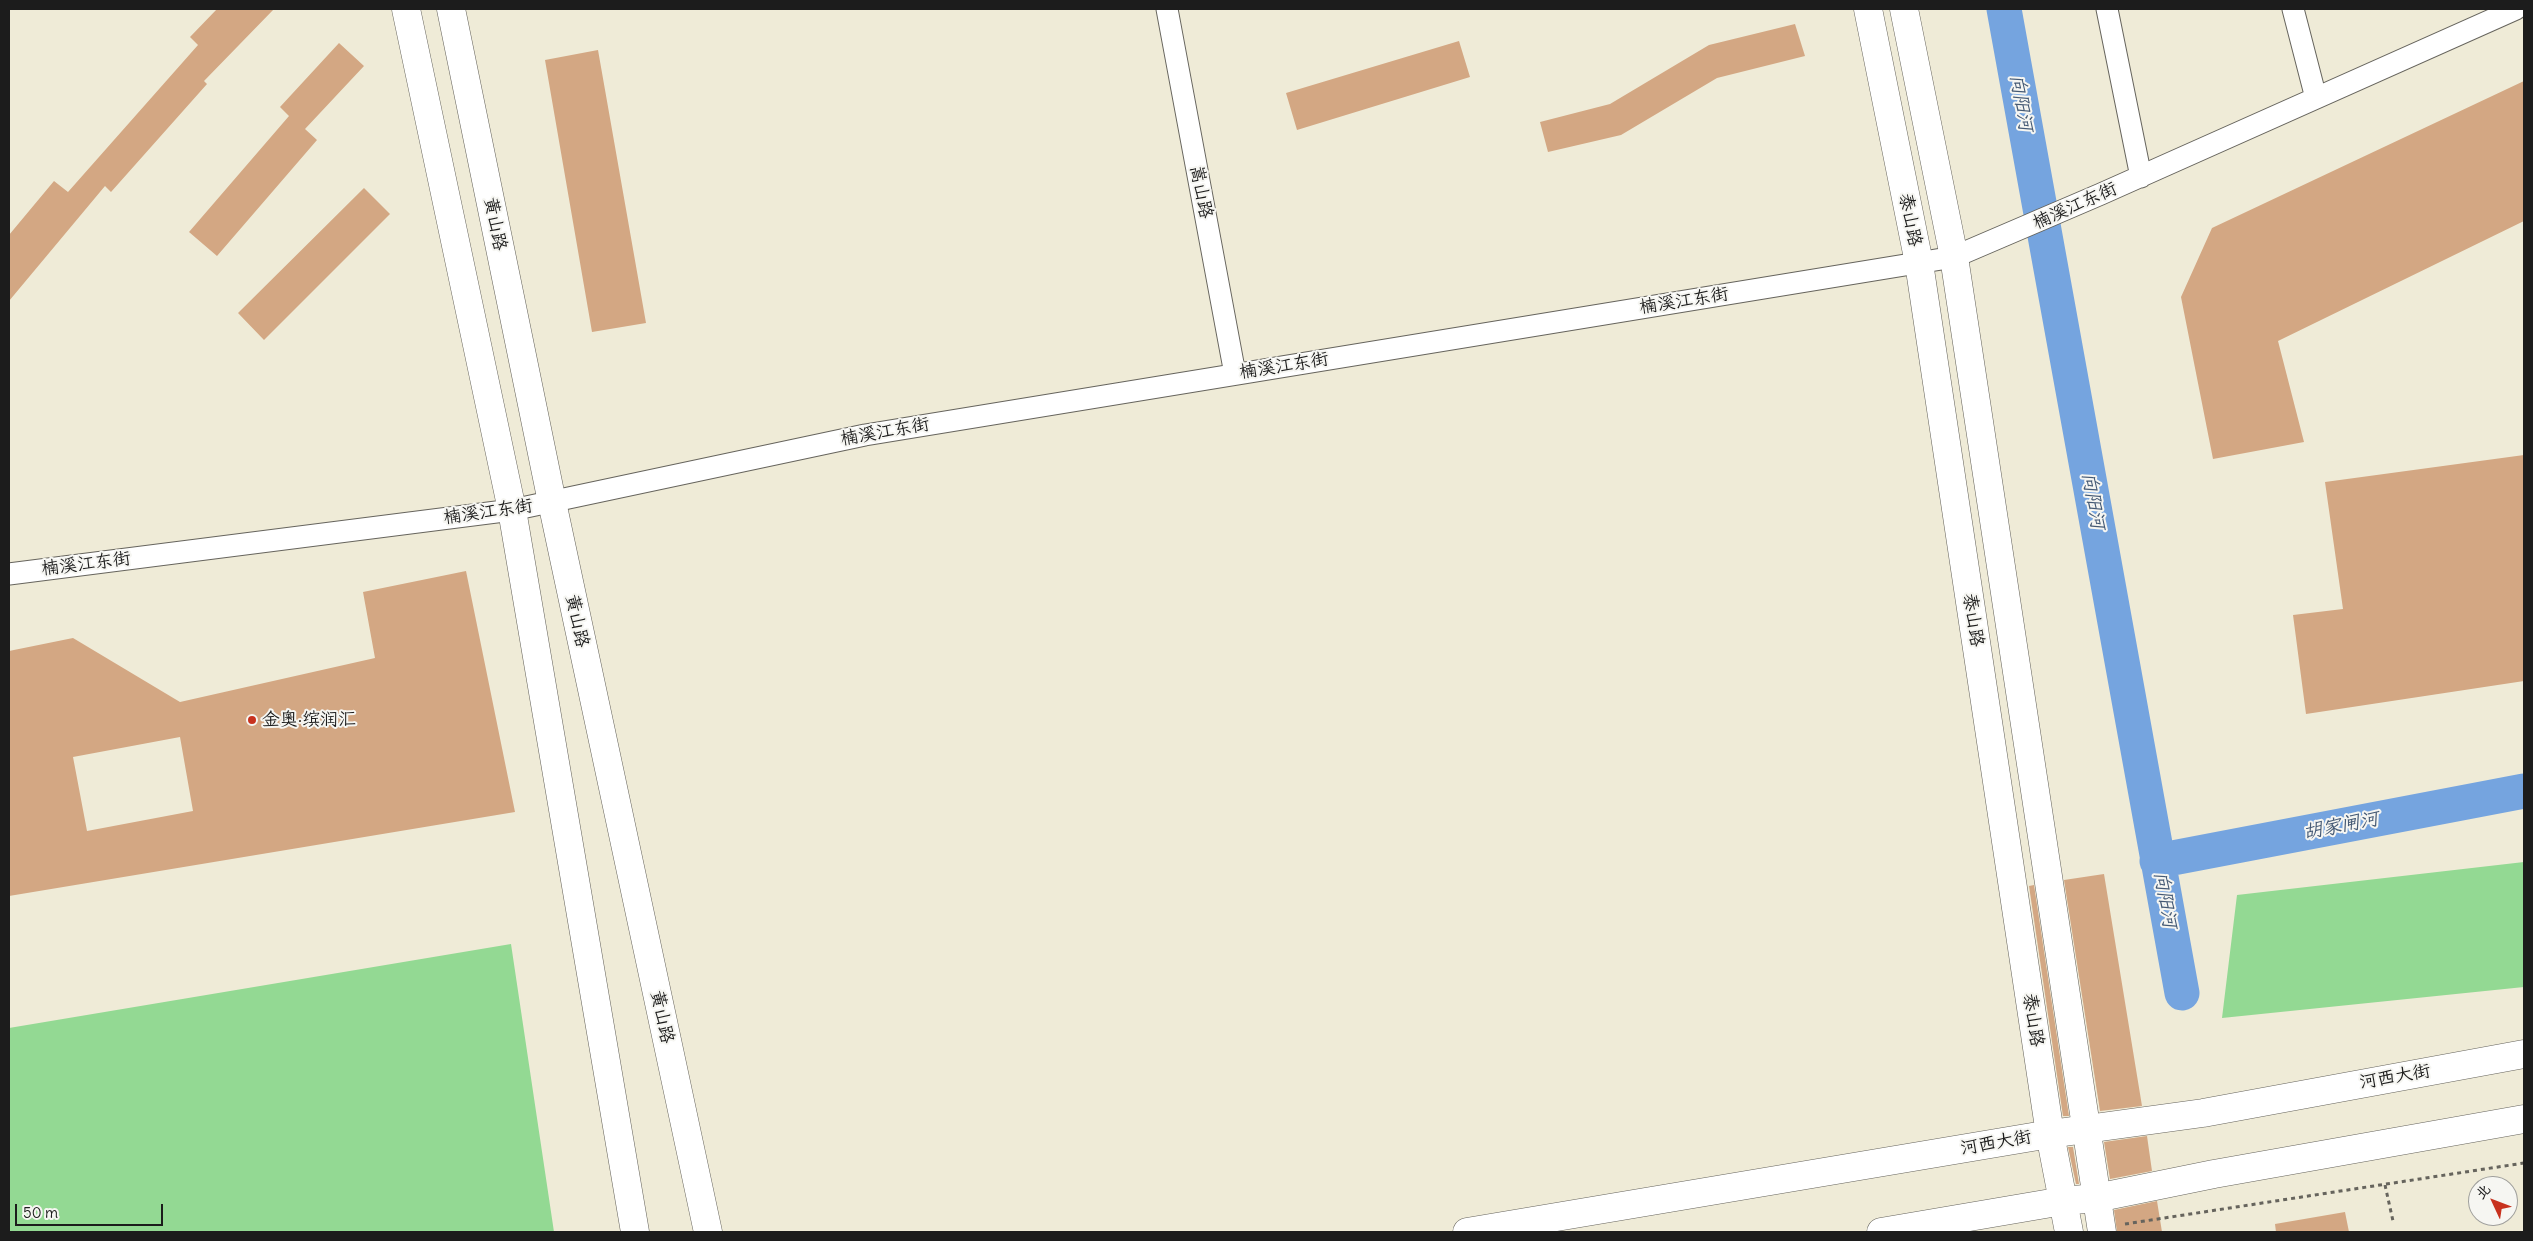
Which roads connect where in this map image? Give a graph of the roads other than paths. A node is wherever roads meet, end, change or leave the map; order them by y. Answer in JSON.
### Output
{"nodes":[{"id":1,"x":406,"y":9,"type":"edge"},
{"id":2,"x":451,"y":9,"type":"edge"},
{"id":3,"x":1167,"y":9,"type":"edge"},
{"id":4,"x":1868,"y":9,"type":"edge"},
{"id":5,"x":1904,"y":9,"type":"edge"},
{"id":6,"x":2107,"y":9,"type":"edge"},
{"id":7,"x":2293,"y":9,"type":"edge"},
{"id":8,"x":2516,"y":9,"type":"edge"},
{"id":9,"x":2316,"y":98,"type":"junction"},
{"id":10,"x":2140,"y":176,"type":"junction"},
{"id":11,"x":1954,"y":257,"type":"junction"},
{"id":12,"x":1919,"y":263,"type":"junction"},
{"id":13,"x":1235,"y":374,"type":"junction"},
{"id":14,"x":552,"y":502,"type":"junction"},
{"id":15,"x":512,"y":510,"type":"junction"},
{"id":16,"x":9,"y":574,"type":"edge"},
{"id":17,"x":2524,"y":1054,"type":"edge"},
{"id":18,"x":2524,"y":1119,"type":"edge"},
{"id":19,"x":2085,"y":1129,"type":"junction"},
{"id":20,"x":2050,"y":1134,"type":"junction"},
{"id":21,"x":2096,"y":1198,"type":"junction"},
{"id":22,"x":2063,"y":1201,"type":"junction"},
{"id":23,"x":2101,"y":1230,"type":"edge"},
{"id":24,"x":635,"y":1232,"type":"edge"},
{"id":25,"x":708,"y":1232,"type":"edge"},
{"id":26,"x":1467,"y":1232,"type":"edge"},
{"id":27,"x":1882,"y":1232,"type":"edge"},
{"id":28,"x":2069,"y":1232,"type":"edge"}],
"edges":[{"from":1,"to":15,"type":"main road"},
{"from":2,"to":14,"type":"main road","name":"黄山路"},
{"from":3,"to":13,"type":"street","name":"嵩山路"},
{"from":4,"to":12,"type":"main road","name":"泰山路"},
{"from":5,"to":11,"type":"main road","name":"泰山路"},
{"from":6,"to":10,"type":"street"},
{"from":7,"to":9,"type":"street"},
{"from":8,"to":9,"type":"street","name":"楠溪江东街"},
{"from":9,"to":10,"type":"street","name":"楠溪江东街"},
{"from":10,"to":11,"type":"street","name":"楠溪江东街"},
{"from":11,"to":12,"type":"street","name":"楠溪江东街"},
{"from":11,"to":19,"type":"main road","name":"泰山路"},
{"from":12,"to":13,"type":"street","name":"楠溪江东街"},
{"from":12,"to":20,"type":"main road","name":"泰山路"},
{"from":13,"to":14,"type":"street","name":"楠溪江东街"},
{"from":14,"to":15,"type":"street","name":"楠溪江东街"},
{"from":14,"to":25,"type":"main road","name":"黄山路"},
{"from":15,"to":16,"type":"street","name":"楠溪江东街"},
{"from":15,"to":24,"type":"main road"},
{"from":17,"to":19,"type":"main road","name":"河西大街"},
{"from":18,"to":21,"type":"main road"},
{"from":19,"to":20,"type":"main road","name":"河西大街"},
{"from":19,"to":21,"type":"main road","name":"泰山路"},
{"from":20,"to":22,"type":"main road","name":"泰山路"},
{"from":20,"to":26,"type":"main road","name":"河西大街"},
{"from":21,"to":22,"type":"main road"},
{"from":21,"to":23,"type":"main road","name":"泰山路"},
{"from":22,"to":27,"type":"main road"},
{"from":22,"to":28,"type":"main road","name":"泰山路"}]}
